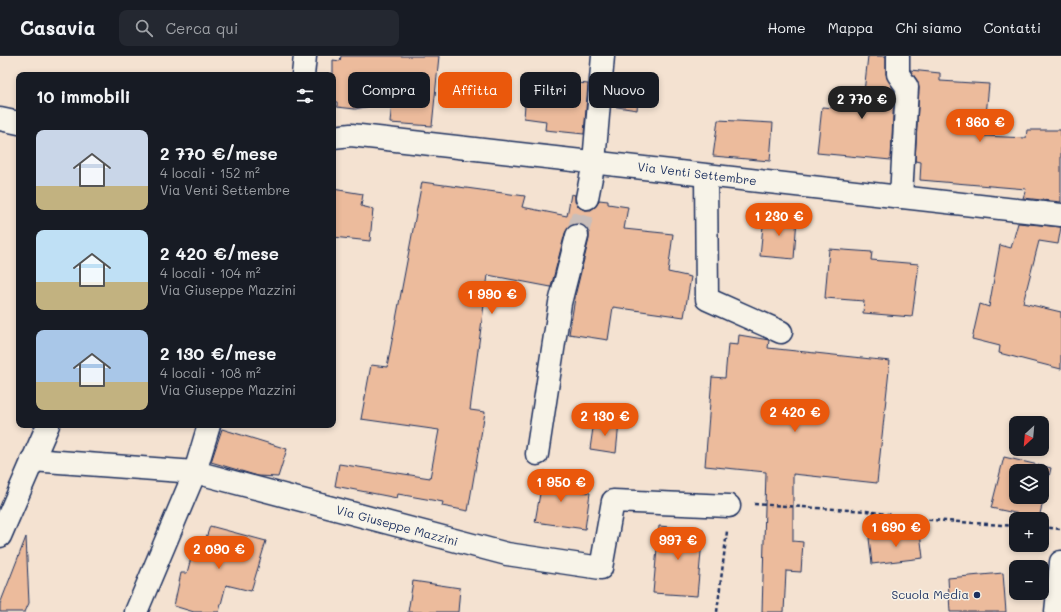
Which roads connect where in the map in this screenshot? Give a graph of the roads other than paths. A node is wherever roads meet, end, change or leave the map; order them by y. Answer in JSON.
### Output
{"nodes":[{"id":1,"x":304,"y":56,"type":"edge"},
{"id":2,"x":603,"y":56,"type":"edge"},
{"id":3,"x":898,"y":56,"type":"edge"},
{"id":4,"x":303,"y":72,"type":"edge"},
{"id":5,"x":0,"y":119,"type":"edge"},
{"id":6,"x":16,"y":122,"type":"edge"},
{"id":7,"x":336,"y":137,"type":"edge"},
{"id":8,"x":594,"y":162,"type":"junction"},
{"id":9,"x":706,"y":176,"type":"junction"},
{"id":10,"x":901,"y":197,"type":"junction"},
{"id":11,"x":587,"y":198,"type":"tunnel mouth"},
{"id":12,"x":1061,"y":215,"type":"edge"},
{"id":13,"x":577,"y":236,"type":"tunnel mouth"},
{"id":14,"x":781,"y":332,"type":"dead end"},
{"id":15,"x":47,"y":428,"type":"edge"},
{"id":16,"x":208,"y":428,"type":"edge"},
{"id":17,"x":537,"y":454,"type":"dead end"},
{"id":18,"x":32,"y":460,"type":"junction"},
{"id":19,"x":195,"y":472,"type":"junction"},
{"id":20,"x":729,"y":506,"type":"road end"},
{"id":21,"x":0,"y":536,"type":"edge"},
{"id":22,"x":1061,"y":562,"type":"edge"},
{"id":23,"x":136,"y":612,"type":"edge"},
{"id":24,"x":1056,"y":612,"type":"edge"}],
"edges":[{"from":1,"to":4,"type":"street"},
{"from":2,"to":8,"type":"street"},
{"from":3,"to":10,"type":"street"},
{"from":5,"to":6,"type":"street"},
{"from":7,"to":8,"type":"street","name":"Via Venti Settembre"},
{"from":8,"to":9,"type":"street","name":"Via Venti Settembre"},
{"from":8,"to":11,"type":"street"},
{"from":9,"to":10,"type":"street","name":"Via Venti Settembre"},
{"from":9,"to":14,"type":"street"},
{"from":10,"to":12,"type":"street","name":"Via Venti Settembre"},
{"from":13,"to":17,"type":"street"},
{"from":15,"to":18,"type":"street"},
{"from":16,"to":19,"type":"street"},
{"from":18,"to":19,"type":"street","name":"Via Giuseppe Mazzini"},
{"from":18,"to":21,"type":"street"},
{"from":19,"to":20,"type":"street","name":"Via Giuseppe Mazzini"},
{"from":19,"to":23,"type":"street"},
{"from":22,"to":24,"type":"street"}]}
